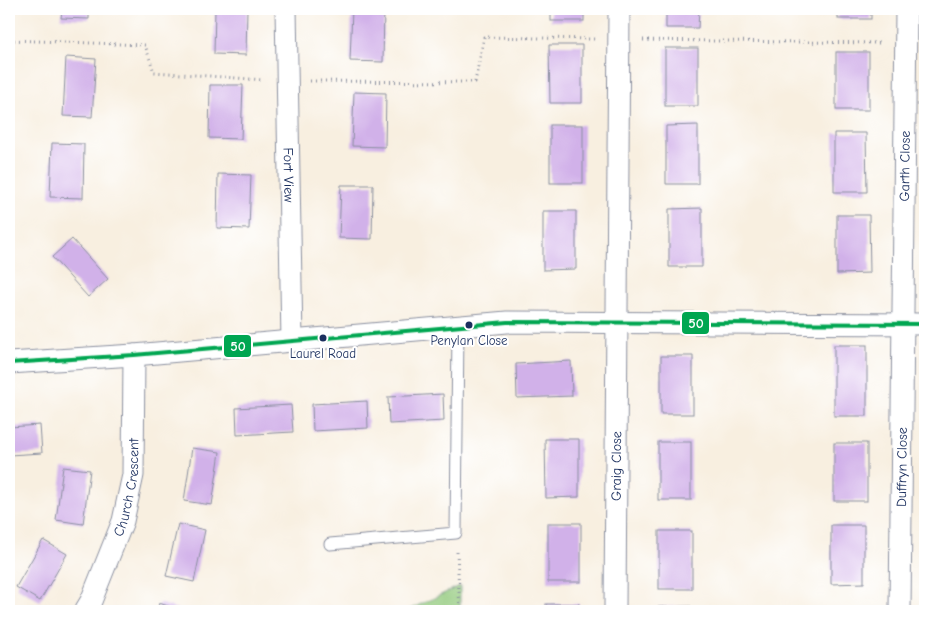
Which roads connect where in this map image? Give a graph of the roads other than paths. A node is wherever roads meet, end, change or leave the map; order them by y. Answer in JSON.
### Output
{"nodes":[{"id":1,"x":286,"y":9,"type":"edge"},
{"id":2,"x":619,"y":9,"type":"edge"},
{"id":3,"x":906,"y":9,"type":"edge"},
{"id":4,"x":618,"y":322,"type":"junction"},
{"id":5,"x":904,"y":324,"type":"junction"},
{"id":6,"x":925,"y":324,"type":"edge"},
{"id":7,"x":458,"y":326,"type":"junction"},
{"id":8,"x":292,"y":341,"type":"junction"},
{"id":9,"x":134,"y":355,"type":"junction"},
{"id":10,"x":9,"y":363,"type":"edge"},
{"id":11,"x":330,"y":544,"type":"dead end"},
{"id":12,"x":85,"y":611,"type":"edge"},
{"id":13,"x":615,"y":611,"type":"edge"},
{"id":14,"x":900,"y":611,"type":"edge"}],
"edges":[{"from":1,"to":8,"type":"street","name":"Fort View"},
{"from":2,"to":4,"type":"street"},
{"from":3,"to":5,"type":"street","name":"Garth Close"},
{"from":4,"to":5,"type":"street"},
{"from":4,"to":7,"type":"street"},
{"from":4,"to":13,"type":"street","name":"Graig Close"},
{"from":5,"to":6,"type":"street"},
{"from":5,"to":14,"type":"street","name":"Duffryn Close"},
{"from":7,"to":8,"type":"street"},
{"from":7,"to":11,"type":"lane"},
{"from":8,"to":9,"type":"street"},
{"from":9,"to":10,"type":"street"},
{"from":9,"to":12,"type":"street","name":"Church Crescent"}]}
